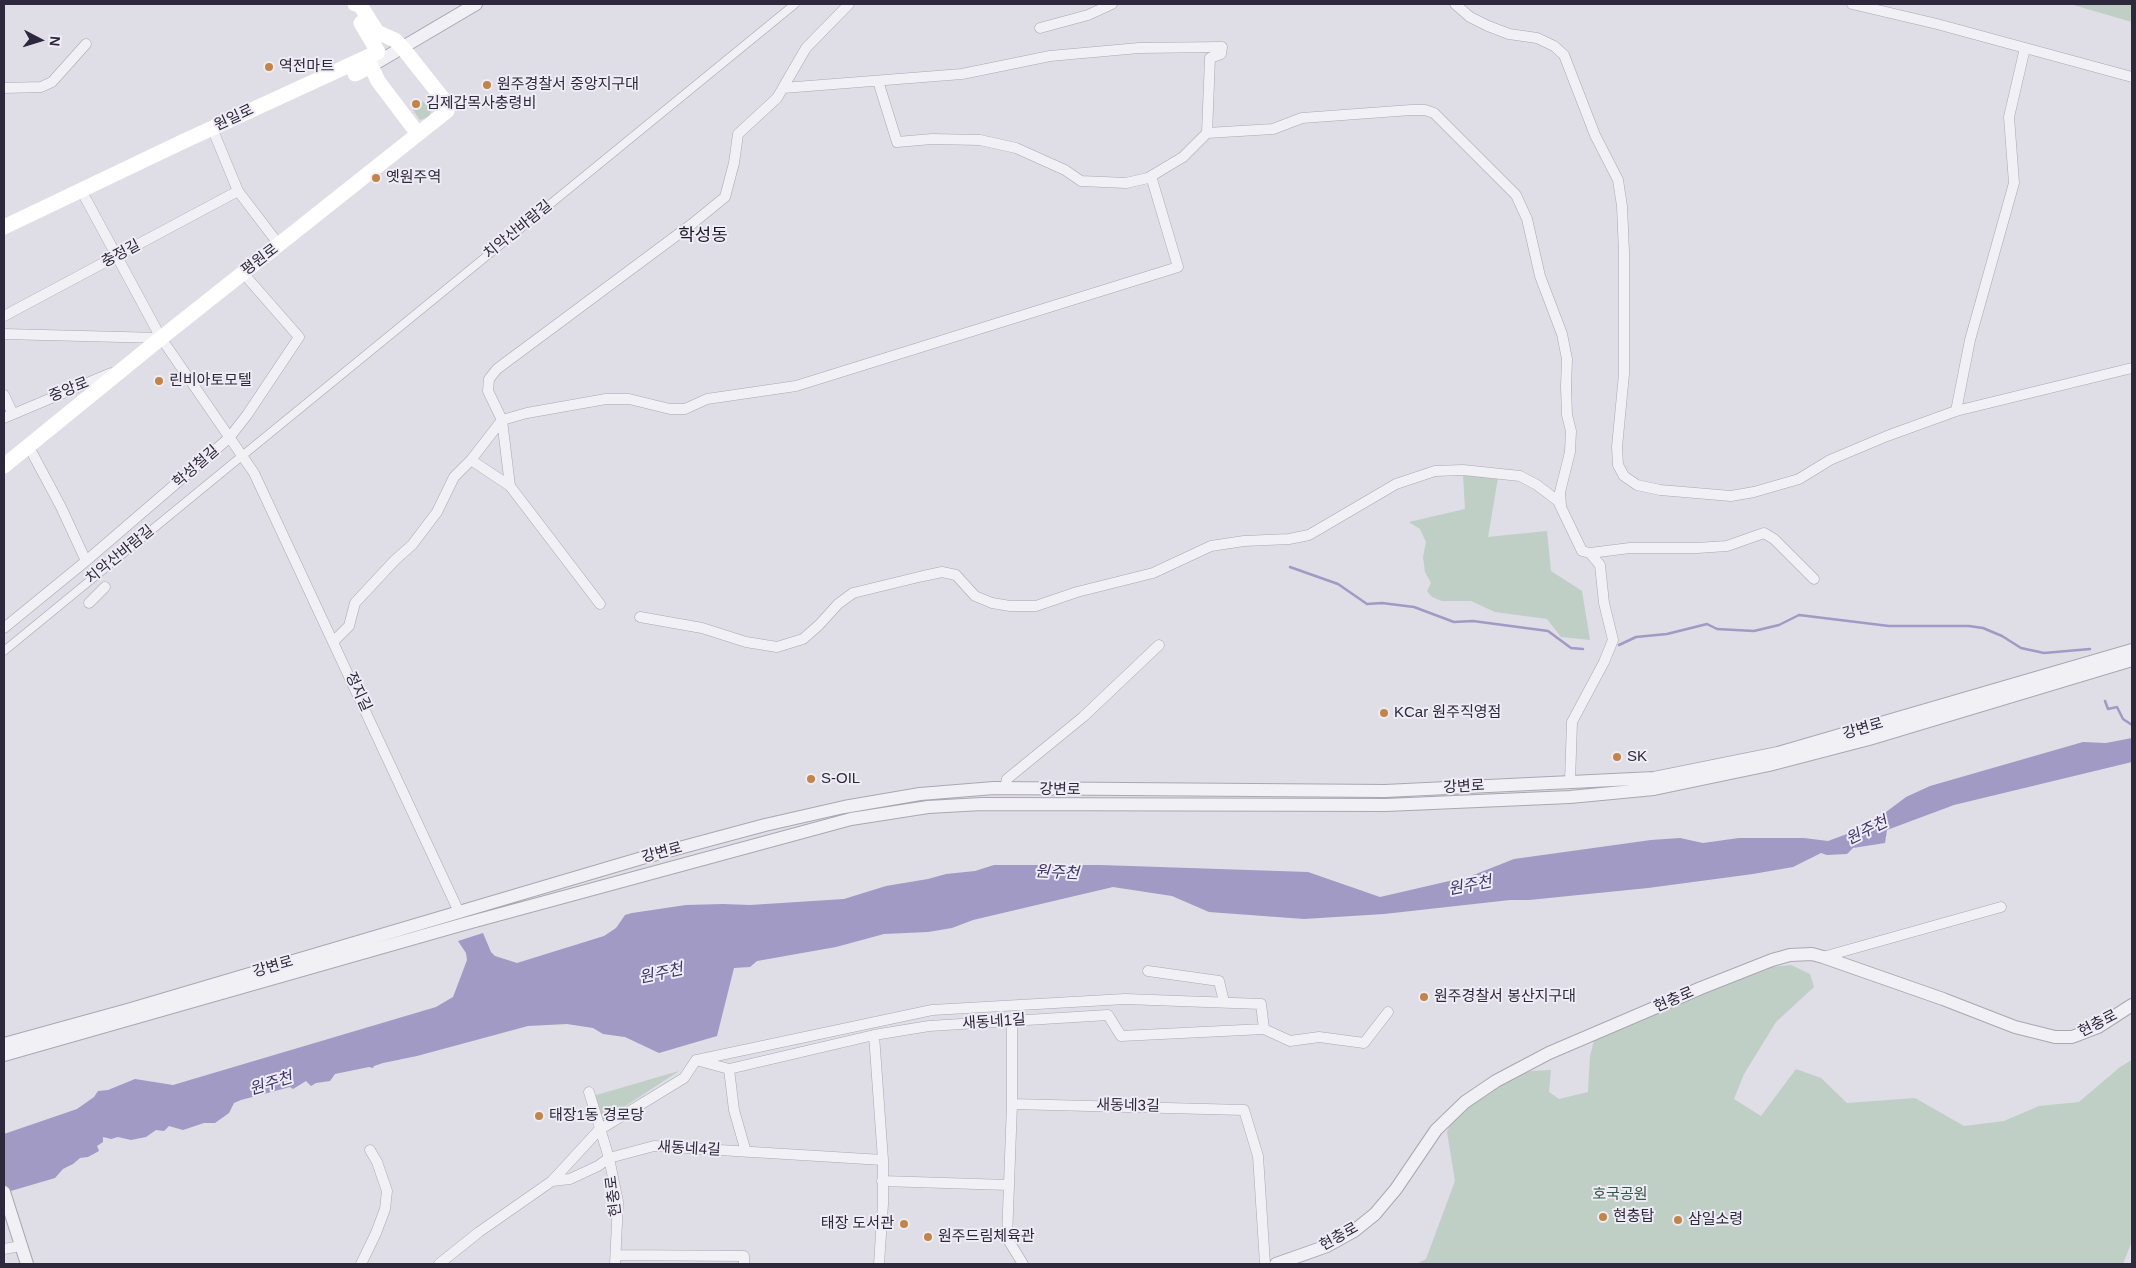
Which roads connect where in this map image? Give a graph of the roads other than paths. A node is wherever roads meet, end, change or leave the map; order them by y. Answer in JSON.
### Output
{"nodes":[{"id":1,"x":354,"y":4,"type":"edge"},
{"id":2,"x":461,"y":4,"type":"edge"},
{"id":3,"x":476,"y":4,"type":"edge"},
{"id":4,"x":795,"y":4,"type":"edge"},
{"id":5,"x":849,"y":4,"type":"edge"},
{"id":6,"x":1112,"y":4,"type":"edge"},
{"id":7,"x":1455,"y":4,"type":"edge"},
{"id":8,"x":1852,"y":4,"type":"edge"},
{"id":9,"x":1040,"y":28,"type":"dead end"},
{"id":10,"x":86,"y":44,"type":"dead end"},
{"id":11,"x":398,"y":44,"type":"junction"},
{"id":12,"x":2025,"y":48,"type":"junction"},
{"id":13,"x":378,"y":52,"type":"junction"},
{"id":14,"x":370,"y":66,"type":"junction"},
{"id":15,"x":345,"y":67,"type":"junction"},
{"id":16,"x":2132,"y":77,"type":"edge"},
{"id":17,"x":878,"y":81,"type":"junction"},
{"id":18,"x":4,"y":88,"type":"edge"},
{"id":19,"x":783,"y":88,"type":"junction"},
{"id":20,"x":212,"y":128,"type":"junction"},
{"id":21,"x":1207,"y":133,"type":"junction"},
{"id":22,"x":418,"y":134,"type":"junction"},
{"id":23,"x":1151,"y":176,"type":"junction"},
{"id":24,"x":81,"y":190,"type":"junction"},
{"id":25,"x":238,"y":191,"type":"junction"},
{"id":26,"x":4,"y":227,"type":"edge"},
{"id":27,"x":280,"y":246,"type":"junction"},
{"id":28,"x":116,"y":258,"type":"junction"},
{"id":29,"x":243,"y":273,"type":"junction"},
{"id":30,"x":4,"y":316,"type":"edge"},
{"id":31,"x":4,"y":334,"type":"edge"},
{"id":32,"x":161,"y":338,"type":"junction"},
{"id":33,"x":126,"y":367,"type":"junction"},
{"id":34,"x":2132,"y":368,"type":"edge"},
{"id":35,"x":4,"y":395,"type":"edge"},
{"id":36,"x":1956,"y":411,"type":"junction"},
{"id":37,"x":8,"y":416,"type":"edge"},
{"id":38,"x":502,"y":420,"type":"junction"},
{"id":39,"x":229,"y":438,"type":"junction"},
{"id":40,"x":29,"y":447,"type":"junction"},
{"id":41,"x":240,"y":458,"type":"junction"},
{"id":42,"x":471,"y":460,"type":"junction"},
{"id":43,"x":4,"y":466,"type":"edge"},
{"id":44,"x":510,"y":486,"type":"junction"},
{"id":45,"x":1562,"y":509,"type":"junction"},
{"id":46,"x":1590,"y":553,"type":"junction"},
{"id":47,"x":86,"y":562,"type":"junction"},
{"id":48,"x":1814,"y":579,"type":"dead end"},
{"id":49,"x":105,"y":587,"type":"dead end"},
{"id":50,"x":89,"y":603,"type":"dead end"},
{"id":51,"x":600,"y":604,"type":"dead end"},
{"id":52,"x":640,"y":616,"type":"dead end"},
{"id":53,"x":4,"y":628,"type":"edge"},
{"id":54,"x":334,"y":641,"type":"junction"},
{"id":55,"x":1159,"y":644,"type":"dead end"},
{"id":56,"x":2132,"y":650,"type":"edge"},
{"id":57,"x":4,"y":651,"type":"edge"},
{"id":58,"x":2132,"y":660,"type":"edge"},
{"id":59,"x":1570,"y":781,"type":"junction"},
{"id":60,"x":1005,"y":788,"type":"junction"},
{"id":61,"x":1570,"y":797,"type":"junction"},
{"id":62,"x":2001,"y":906,"type":"dead end"},
{"id":63,"x":459,"y":912,"type":"junction"},
{"id":64,"x":464,"y":924,"type":"junction"},
{"id":65,"x":1823,"y":957,"type":"junction"},
{"id":66,"x":1148,"y":971,"type":"dead end"},
{"id":67,"x":1224,"y":1002,"type":"junction"},
{"id":68,"x":2132,"y":1005,"type":"edge"},
{"id":69,"x":1388,"y":1012,"type":"dead end"},
{"id":70,"x":1012,"y":1021,"type":"junction"},
{"id":71,"x":1264,"y":1029,"type":"junction"},
{"id":72,"x":874,"y":1035,"type":"junction"},
{"id":73,"x":4,"y":1044,"type":"edge"},
{"id":74,"x":4,"y":1055,"type":"edge"},
{"id":75,"x":696,"y":1060,"type":"junction"},
{"id":76,"x":729,"y":1069,"type":"junction"},
{"id":77,"x":589,"y":1092,"type":"dead end"},
{"id":78,"x":1012,"y":1104,"type":"junction"},
{"id":79,"x":599,"y":1130,"type":"junction"},
{"id":80,"x":370,"y":1150,"type":"dead end"},
{"id":81,"x":746,"y":1152,"type":"junction"},
{"id":82,"x":608,"y":1158,"type":"junction"},
{"id":83,"x":883,"y":1160,"type":"junction"},
{"id":84,"x":882,"y":1180,"type":"junction"},
{"id":85,"x":552,"y":1181,"type":"junction"},
{"id":86,"x":1008,"y":1185,"type":"junction"},
{"id":87,"x":4,"y":1192,"type":"edge"},
{"id":88,"x":21,"y":1246,"type":"junction"},
{"id":89,"x":4,"y":1249,"type":"edge"},
{"id":90,"x":616,"y":1259,"type":"edge"},
{"id":91,"x":744,"y":1260,"type":"edge"},
{"id":92,"x":27,"y":1264,"type":"edge"},
{"id":93,"x":361,"y":1264,"type":"edge"},
{"id":94,"x":440,"y":1264,"type":"edge"},
{"id":95,"x":879,"y":1264,"type":"edge"},
{"id":96,"x":1023,"y":1264,"type":"edge"},
{"id":97,"x":1265,"y":1264,"type":"edge"},
{"id":98,"x":1276,"y":1264,"type":"edge"}],
"edges":[{"from":1,"to":11,"type":"main road"},
{"from":1,"to":13,"type":"main road"},
{"from":2,"to":11,"type":"street","name":"원일로"},
{"from":3,"to":11,"type":"street"},
{"from":4,"to":41,"type":"street","name":"치악산바람길"},
{"from":5,"to":19,"type":"street"},
{"from":6,"to":9,"type":"street"},
{"from":7,"to":36,"type":"street"},
{"from":8,"to":12,"type":"street"},
{"from":10,"to":18,"type":"street"},
{"from":11,"to":13,"type":"street","name":"원일로"},
{"from":11,"to":14,"type":"street"},
{"from":11,"to":22,"type":"main road","name":"평원로"},
{"from":12,"to":16,"type":"street"},
{"from":12,"to":36,"type":"street"},
{"from":13,"to":14,"type":"street"},
{"from":13,"to":15,"type":"main road","name":"원일로"},
{"from":14,"to":15,"type":"main road"},
{"from":14,"to":22,"type":"main road"},
{"from":15,"to":20,"type":"main road","name":"원일로"},
{"from":17,"to":19,"type":"street"},
{"from":17,"to":21,"type":"street"},
{"from":17,"to":23,"type":"street"},
{"from":19,"to":38,"type":"street"},
{"from":20,"to":24,"type":"main road","name":"원일로"},
{"from":20,"to":25,"type":"street"},
{"from":21,"to":23,"type":"street"},
{"from":21,"to":45,"type":"street"},
{"from":22,"to":27,"type":"main road","name":"평원로"},
{"from":23,"to":38,"type":"street"},
{"from":24,"to":26,"type":"main road","name":"원일로"},
{"from":24,"to":28,"type":"street","name":"정지길"},
{"from":25,"to":27,"type":"street"},
{"from":25,"to":28,"type":"street","name":"충정길"},
{"from":27,"to":29,"type":"main road","name":"평원로"},
{"from":28,"to":30,"type":"street","name":"충정길"},
{"from":28,"to":32,"type":"street","name":"정지길"},
{"from":29,"to":32,"type":"main road","name":"평원로"},
{"from":29,"to":39,"type":"street","name":"학성철길"},
{"from":31,"to":32,"type":"street"},
{"from":32,"to":33,"type":"main road","name":"평원로"},
{"from":32,"to":39,"type":"street","name":"정지길"},
{"from":33,"to":37,"type":"street","name":"중앙로"},
{"from":33,"to":40,"type":"main road","name":"평원로"},
{"from":34,"to":36,"type":"street"},
{"from":35,"to":37,"type":"street","name":"중앙로"},
{"from":38,"to":42,"type":"street"},
{"from":38,"to":44,"type":"street"},
{"from":39,"to":41,"type":"street","name":"정지길"},
{"from":39,"to":47,"type":"street","name":"학성철길"},
{"from":40,"to":43,"type":"main road","name":"평원로"},
{"from":40,"to":47,"type":"street"},
{"from":41,"to":54,"type":"street","name":"정지길"},
{"from":41,"to":57,"type":"street","name":"치악산바람길"},
{"from":42,"to":44,"type":"street"},
{"from":42,"to":54,"type":"street"},
{"from":44,"to":51,"type":"street"},
{"from":45,"to":46,"type":"street"},
{"from":45,"to":52,"type":"street"},
{"from":46,"to":48,"type":"street"},
{"from":46,"to":59,"type":"street"},
{"from":47,"to":53,"type":"street","name":"학성철길"},
{"from":49,"to":50,"type":"street"},
{"from":54,"to":63,"type":"street","name":"정지길"},
{"from":55,"to":60,"type":"street"},
{"from":56,"to":59,"type":"street","name":"강변로"},
{"from":58,"to":61,"type":"street","name":"강변로"},
{"from":59,"to":60,"type":"street","name":"강변로"},
{"from":59,"to":61,"type":"street"},
{"from":60,"to":63,"type":"street","name":"강변로"},
{"from":61,"to":64,"type":"street","name":"강변로"},
{"from":62,"to":65,"type":"street"},
{"from":63,"to":64,"type":"street"},
{"from":63,"to":73,"type":"street","name":"강변로"},
{"from":64,"to":74,"type":"street","name":"강변로"},
{"from":65,"to":68,"type":"street","name":"현충로"},
{"from":65,"to":98,"type":"street","name":"현충로"},
{"from":66,"to":67,"type":"street"},
{"from":67,"to":71,"type":"street"},
{"from":67,"to":75,"type":"street"},
{"from":69,"to":71,"type":"street","name":"새동네1길"},
{"from":70,"to":71,"type":"street","name":"새동네1길"},
{"from":70,"to":72,"type":"street","name":"새동네1길"},
{"from":70,"to":78,"type":"street"},
{"from":72,"to":76,"type":"street","name":"새동네1길"},
{"from":72,"to":83,"type":"street"},
{"from":75,"to":76,"type":"street","name":"새동네1길"},
{"from":75,"to":79,"type":"street"},
{"from":76,"to":81,"type":"street"},
{"from":77,"to":79,"type":"street","name":"현충로"},
{"from":78,"to":86,"type":"street"},
{"from":78,"to":97,"type":"street","name":"새동네3길"},
{"from":79,"to":82,"type":"street","name":"현충로"},
{"from":79,"to":85,"type":"street"},
{"from":80,"to":93,"type":"street"},
{"from":81,"to":82,"type":"street","name":"새동네4길"},
{"from":81,"to":83,"type":"street","name":"새동네4길"},
{"from":82,"to":85,"type":"street","name":"새동네4길"},
{"from":82,"to":90,"type":"street","name":"현충로"},
{"from":83,"to":84,"type":"street"},
{"from":84,"to":86,"type":"street"},
{"from":84,"to":95,"type":"street"},
{"from":85,"to":94,"type":"street","name":"새동네4길"},
{"from":86,"to":96,"type":"street"},
{"from":87,"to":88,"type":"street"},
{"from":88,"to":89,"type":"street"},
{"from":88,"to":92,"type":"street"},
{"from":90,"to":91,"type":"street"}]}
